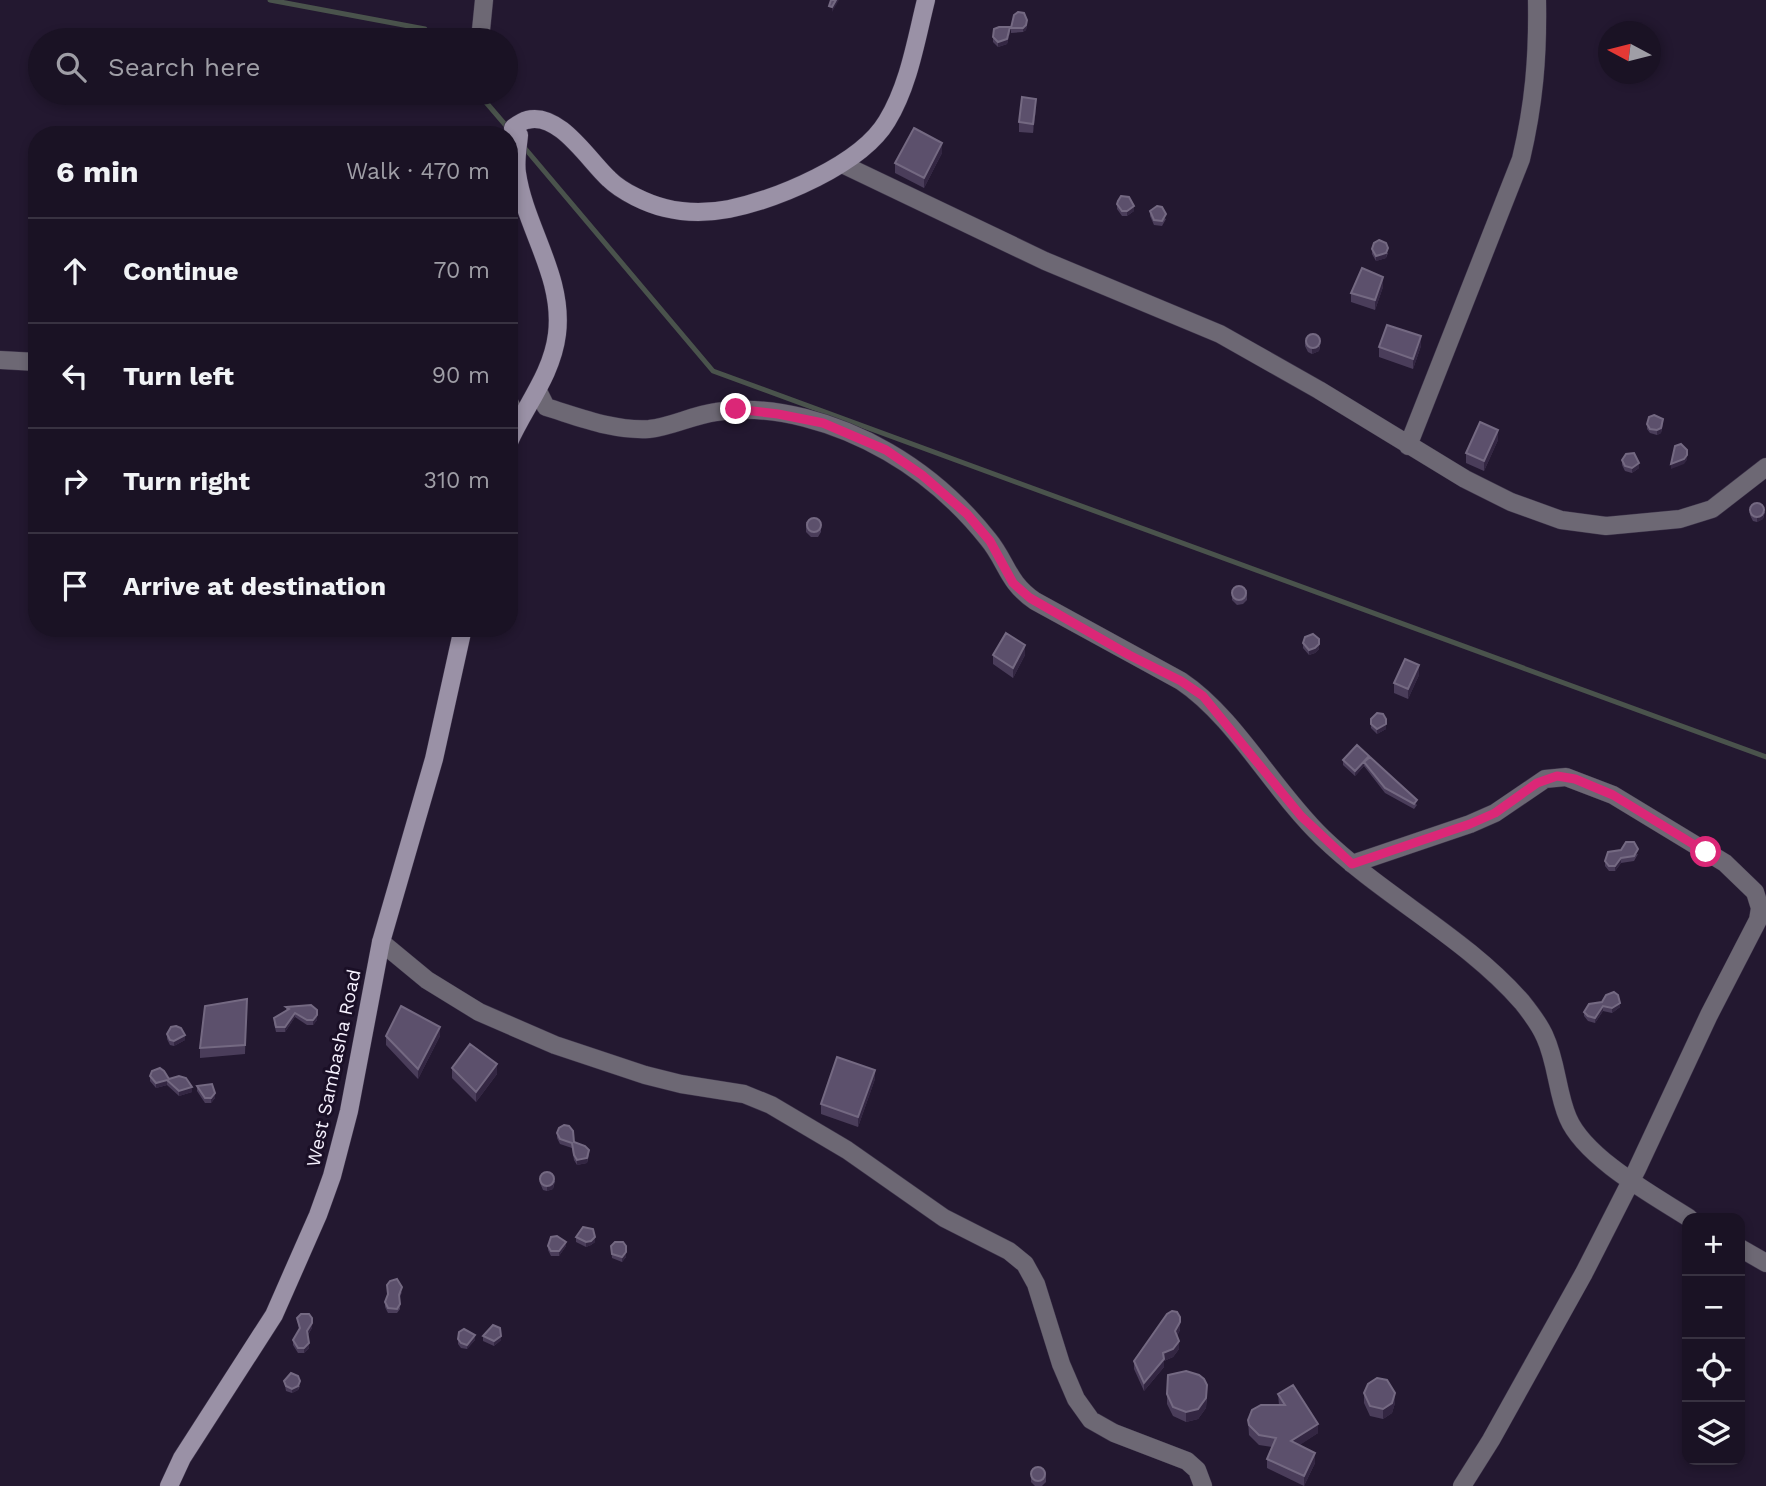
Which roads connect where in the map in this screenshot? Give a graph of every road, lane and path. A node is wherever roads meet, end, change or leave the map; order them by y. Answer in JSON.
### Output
{"nodes":[{"id":1,"x":484,"y":0,"type":"edge"},
{"id":2,"x":926,"y":0,"type":"edge"},
{"id":3,"x":1537,"y":0,"type":"edge"},
{"id":4,"x":481,"y":28,"type":"edge"},
{"id":5,"x":516,"y":126,"type":"edge"},
{"id":6,"x":842,"y":164,"type":"junction"},
{"id":7,"x":518,"y":178,"type":"edge"},
{"id":8,"x":0,"y":359,"type":"edge"},
{"id":9,"x":28,"y":361,"type":"edge"},
{"id":10,"x":538,"y":391,"type":"junction"},
{"id":11,"x":519,"y":420,"type":"edge"},
{"id":12,"x":1408,"y":446,"type":"junction"},
{"id":13,"x":1766,"y":467,"type":"edge"},
{"id":14,"x":461,"y":637,"type":"edge"},
{"id":15,"x":1352,"y":864,"type":"junction"},
{"id":16,"x":381,"y":942,"type":"junction"},
{"id":17,"x":1631,"y":1180,"type":"junction"},
{"id":18,"x":1682,"y":1213,"type":"edge"},
{"id":19,"x":1745,"y":1251,"type":"edge"},
{"id":20,"x":1766,"y":1262,"type":"edge"},
{"id":21,"x":169,"y":1486,"type":"edge"},
{"id":22,"x":1203,"y":1486,"type":"edge"},
{"id":23,"x":1462,"y":1486,"type":"edge"}],
"edges":[{"from":1,"to":4,"type":"street"},
{"from":2,"to":6,"type":"street"},
{"from":3,"to":12,"type":"street"},
{"from":5,"to":6,"type":"street"},
{"from":6,"to":12,"type":"street"},
{"from":7,"to":10,"type":"street"},
{"from":8,"to":9,"type":"street"},
{"from":10,"to":11,"type":"street"},
{"from":10,"to":15,"type":"street"},
{"from":12,"to":13,"type":"street"},
{"from":14,"to":16,"type":"street","name":"West Sambasha Road"},
{"from":15,"to":17,"type":"street"},
{"from":15,"to":17,"type":"street"},
{"from":16,"to":21,"type":"street","name":"West Sambasha Road"},
{"from":16,"to":22,"type":"street"},
{"from":17,"to":18,"type":"street"},
{"from":17,"to":23,"type":"street"},
{"from":19,"to":20,"type":"street"}]}
